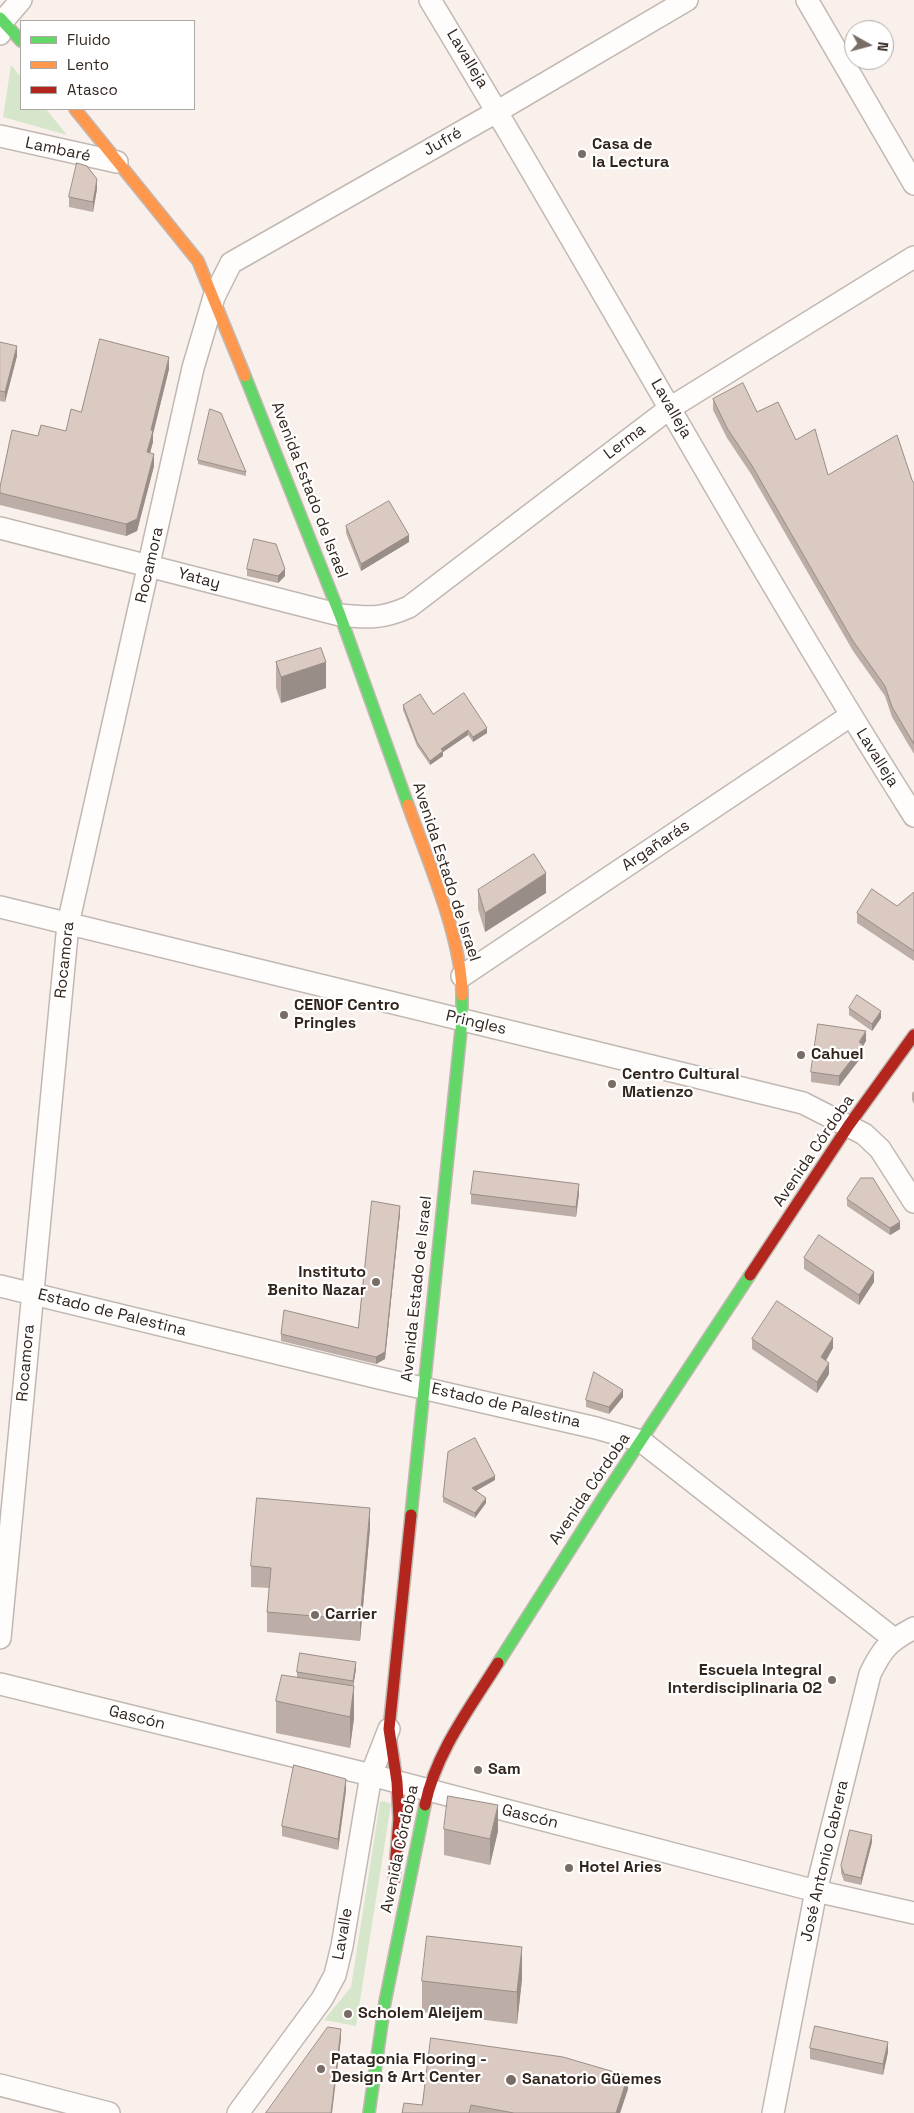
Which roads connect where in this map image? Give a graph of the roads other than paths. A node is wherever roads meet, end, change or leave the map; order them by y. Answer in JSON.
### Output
{"nodes":[{"id":1,"x":21,"y":0,"type":"edge"},
{"id":2,"x":430,"y":0,"type":"edge"},
{"id":3,"x":686,"y":0,"type":"edge"},
{"id":4,"x":807,"y":0,"type":"edge"},
{"id":5,"x":1,"y":24,"type":"edge"},
{"id":6,"x":20,"y":40,"type":"edge"},
{"id":7,"x":76,"y":110,"type":"edge"},
{"id":8,"x":498,"y":111,"type":"junction"},
{"id":9,"x":0,"y":136,"type":"edge"},
{"id":10,"x":117,"y":162,"type":"junction"},
{"id":11,"x":914,"y":184,"type":"edge"},
{"id":12,"x":914,"y":257,"type":"edge"},
{"id":13,"x":214,"y":297,"type":"junction"},
{"id":14,"x":670,"y":408,"type":"junction"},
{"id":15,"x":0,"y":528,"type":"edge"},
{"id":16,"x":149,"y":566,"type":"junction"},
{"id":17,"x":340,"y":615,"type":"junction"},
{"id":18,"x":850,"y":716,"type":"junction"},
{"id":19,"x":914,"y":816,"type":"edge"},
{"id":20,"x":0,"y":907,"type":"edge"},
{"id":21,"x":68,"y":924,"type":"junction"},
{"id":22,"x":462,"y":976,"type":"junction"},
{"id":23,"x":462,"y":1020,"type":"junction"},
{"id":24,"x":914,"y":1035,"type":"edge"},
{"id":25,"x":849,"y":1126,"type":"junction"},
{"id":26,"x":914,"y":1202,"type":"edge"},
{"id":27,"x":0,"y":1286,"type":"edge"},
{"id":28,"x":32,"y":1294,"type":"junction"},
{"id":29,"x":423,"y":1387,"type":"junction"},
{"id":30,"x":641,"y":1441,"type":"junction"},
{"id":31,"x":914,"y":1628,"type":"edge"},
{"id":32,"x":0,"y":1638,"type":"edge"},
{"id":33,"x":894,"y":1639,"type":"junction"},
{"id":34,"x":0,"y":1684,"type":"edge"},
{"id":35,"x":389,"y":1729,"type":"junction"},
{"id":36,"x":371,"y":1775,"type":"junction"},
{"id":37,"x":397,"y":1782,"type":"junction"},
{"id":38,"x":428,"y":1791,"type":"junction"},
{"id":39,"x":816,"y":1890,"type":"junction"},
{"id":40,"x":914,"y":1913,"type":"edge"},
{"id":41,"x":385,"y":2002,"type":"junction"},
{"id":42,"x":0,"y":2085,"type":"edge"},
{"id":43,"x":108,"y":2113,"type":"edge"},
{"id":44,"x":238,"y":2113,"type":"edge"},
{"id":45,"x":369,"y":2113,"type":"edge"},
{"id":46,"x":773,"y":2113,"type":"edge"}],
"edges":[{"from":1,"to":5,"type":"street"},
{"from":2,"to":8,"type":"street","name":"Lavalleja"},
{"from":3,"to":8,"type":"street","name":"Jufré"},
{"from":4,"to":11,"type":"street"},
{"from":5,"to":6,"type":"main road"},
{"from":7,"to":10,"type":"main road","name":"Avenida Estado de Israel"},
{"from":8,"to":13,"type":"street","name":"Jufré"},
{"from":8,"to":14,"type":"street","name":"Lavalleja"},
{"from":9,"to":10,"type":"street","name":"Lambaré"},
{"from":10,"to":13,"type":"main road","name":"Avenida Estado de Israel"},
{"from":12,"to":14,"type":"street","name":"Lerma"},
{"from":13,"to":16,"type":"street","name":"Rocamora"},
{"from":13,"to":17,"type":"main road","name":"Avenida Estado de Israel"},
{"from":14,"to":17,"type":"street","name":"Lerma"},
{"from":14,"to":18,"type":"street","name":"Lavalleja"},
{"from":15,"to":16,"type":"street","name":"Yatay"},
{"from":16,"to":17,"type":"street","name":"Yatay"},
{"from":16,"to":21,"type":"street","name":"Rocamora"},
{"from":17,"to":22,"type":"main road","name":"Avenida Estado de Israel"},
{"from":18,"to":19,"type":"street","name":"Lavalleja"},
{"from":18,"to":22,"type":"street","name":"Argañarás"},
{"from":20,"to":21,"type":"street","name":"Pringles"},
{"from":21,"to":23,"type":"street","name":"Pringles"},
{"from":21,"to":28,"type":"street","name":"Rocamora"},
{"from":22,"to":23,"type":"main road","name":"Avenida Estado de Israel"},
{"from":23,"to":25,"type":"street","name":"Pringles"},
{"from":23,"to":29,"type":"main road","name":"Avenida Estado de Israel"},
{"from":24,"to":25,"type":"main road","name":"Avenida Córdoba"},
{"from":25,"to":26,"type":"street","name":"Pringles"},
{"from":25,"to":30,"type":"main road","name":"Avenida Córdoba"},
{"from":27,"to":28,"type":"street","name":"Estado de Palestina"},
{"from":28,"to":29,"type":"street","name":"Estado de Palestina"},
{"from":28,"to":32,"type":"street","name":"Rocamora"},
{"from":29,"to":30,"type":"street","name":"Estado de Palestina"},
{"from":29,"to":35,"type":"main road","name":"Avenida Estado de Israel"},
{"from":30,"to":33,"type":"street","name":"Estado de Palestina"},
{"from":30,"to":38,"type":"main road","name":"Avenida Córdoba"},
{"from":31,"to":33,"type":"street","name":"José Antonio Cabrera"},
{"from":33,"to":39,"type":"street","name":"José Antonio Cabrera"},
{"from":34,"to":36,"type":"street","name":"Gascón"},
{"from":35,"to":36,"type":"street","name":"Lavalle"},
{"from":35,"to":37,"type":"main road","name":"Avenida Estado de Israel"},
{"from":36,"to":37,"type":"street","name":"Gascón"},
{"from":36,"to":44,"type":"street","name":"Lavalle"},
{"from":37,"to":38,"type":"street","name":"Gascón"},
{"from":37,"to":41,"type":"main road","name":"Avenida Córdoba"},
{"from":38,"to":39,"type":"street","name":"Gascón"},
{"from":38,"to":41,"type":"main road","name":"Avenida Córdoba"},
{"from":39,"to":40,"type":"street","name":"Gascón"},
{"from":39,"to":46,"type":"street","name":"José Antonio Cabrera"},
{"from":41,"to":45,"type":"main road","name":"Avenida Córdoba"},
{"from":42,"to":43,"type":"street"}]}
